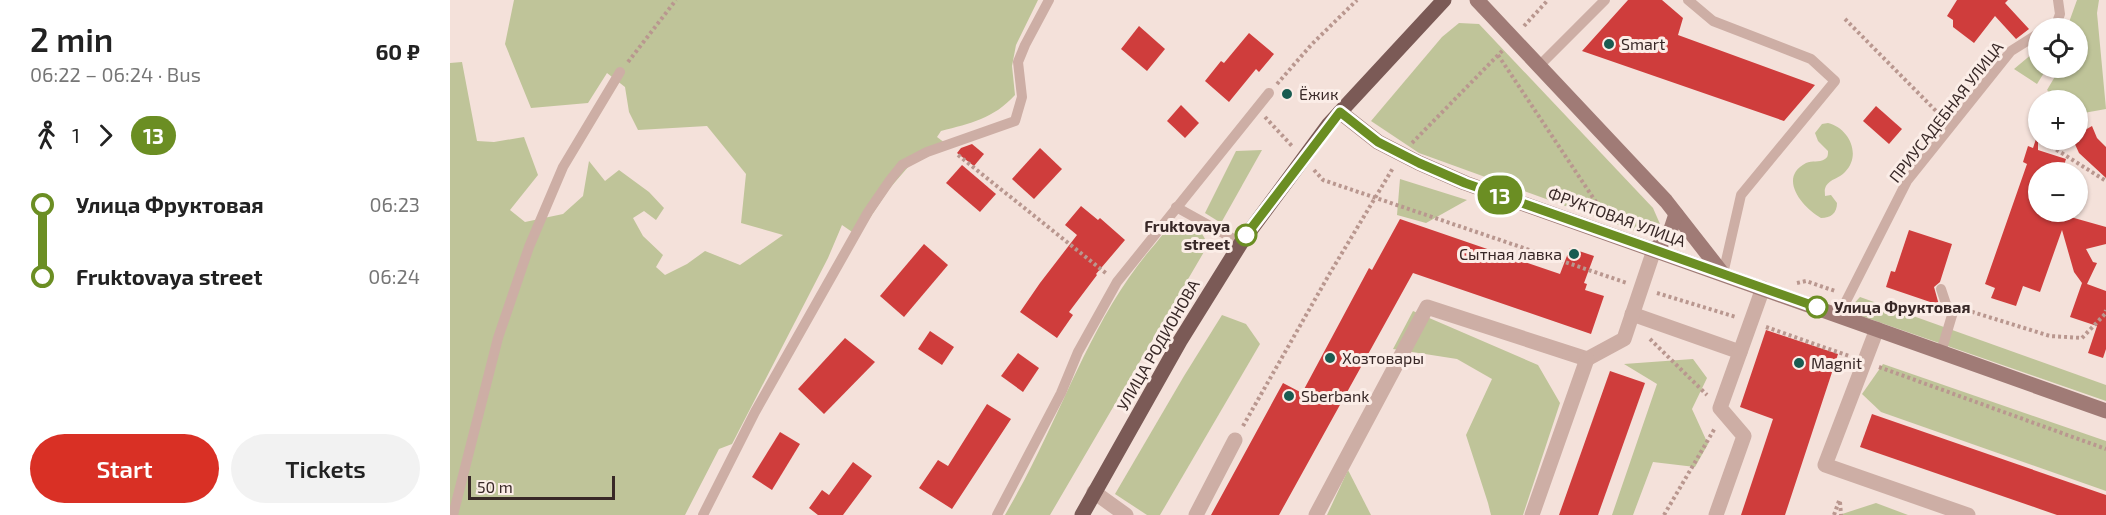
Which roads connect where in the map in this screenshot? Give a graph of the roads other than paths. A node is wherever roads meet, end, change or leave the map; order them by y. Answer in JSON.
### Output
{"nodes":[{"id":1,"x":1049,"y":0,"type":"edge"},
{"id":2,"x":1444,"y":0,"type":"edge"},
{"id":3,"x":1477,"y":0,"type":"edge"},
{"id":4,"x":1605,"y":0,"type":"edge"},
{"id":5,"x":1688,"y":0,"type":"edge"},
{"id":6,"x":2058,"y":0,"type":"edge"},
{"id":7,"x":2059,"y":18,"type":"edge"},
{"id":8,"x":2028,"y":40,"type":"edge"},
{"id":9,"x":1539,"y":66,"type":"junction"},
{"id":10,"x":620,"y":72,"type":"road end"},
{"id":11,"x":1269,"y":93,"type":"road end"},
{"id":12,"x":1340,"y":112,"type":"junction"},
{"id":13,"x":1176,"y":207,"type":"junction"},
{"id":14,"x":1676,"y":214,"type":"junction"},
{"id":15,"x":1240,"y":243,"type":"junction"},
{"id":16,"x":1654,"y":250,"type":"junction"},
{"id":17,"x":1723,"y":274,"type":"junction"},
{"id":18,"x":1763,"y":288,"type":"junction"},
{"id":19,"x":1941,"y":289,"type":"dead end"},
{"id":20,"x":1839,"y":315,"type":"junction"},
{"id":21,"x":1632,"y":317,"type":"junction"},
{"id":22,"x":1877,"y":329,"type":"junction"},
{"id":23,"x":1740,"y":352,"type":"junction"},
{"id":24,"x":1941,"y":352,"type":"junction"},
{"id":25,"x":1587,"y":359,"type":"junction"},
{"id":26,"x":2106,"y":411,"type":"edge"},
{"id":27,"x":1235,"y":440,"type":"road end"},
{"id":28,"x":1094,"y":492,"type":"junction"},
{"id":29,"x":453,"y":515,"type":"edge"},
{"id":30,"x":703,"y":515,"type":"edge"},
{"id":31,"x":997,"y":515,"type":"edge"},
{"id":32,"x":1082,"y":515,"type":"edge"},
{"id":33,"x":1126,"y":515,"type":"edge"},
{"id":34,"x":1196,"y":515,"type":"edge"},
{"id":35,"x":1316,"y":515,"type":"edge"},
{"id":36,"x":1532,"y":515,"type":"edge"},
{"id":37,"x":1716,"y":515,"type":"edge"},
{"id":38,"x":1968,"y":515,"type":"edge"}],
"edges":[{"from":1,"to":30,"type":"lane"},
{"from":2,"to":12,"type":"main road","name":"УЛИЦА РОДИОНОВА"},
{"from":3,"to":9,"type":"street","name":"ФРУКТОВАЯ УЛИЦА"},
{"from":4,"to":9,"type":"lane"},
{"from":5,"to":17,"type":"lane"},
{"from":6,"to":7,"type":"lane"},
{"from":8,"to":20,"type":"lane","name":"ПРИУСАДЕБНАЯ УЛИЦА"},
{"from":9,"to":14,"type":"street","name":"ФРУКТОВАЯ УЛИЦА"},
{"from":10,"to":29,"type":"lane"},
{"from":11,"to":13,"type":"lane"},
{"from":12,"to":15,"type":"main road","name":"УЛИЦА РОДИОНОВА"},
{"from":12,"to":16,"type":"street","name":"ФРУКТОВАЯ УЛИЦА"},
{"from":13,"to":15,"type":"lane"},
{"from":13,"to":31,"type":"lane"},
{"from":14,"to":16,"type":"street"},
{"from":14,"to":17,"type":"street","name":"ФРУКТОВАЯ УЛИЦА"},
{"from":15,"to":28,"type":"main road","name":"УЛИЦА РОДИОНОВА"},
{"from":16,"to":17,"type":"street","name":"ФРУКТОВАЯ УЛИЦА"},
{"from":16,"to":21,"type":"street"},
{"from":17,"to":18,"type":"street","name":"ФРУКТОВАЯ УЛИЦА"},
{"from":18,"to":20,"type":"street","name":"ФРУКТОВАЯ УЛИЦА"},
{"from":18,"to":23,"type":"street"},
{"from":19,"to":24,"type":"lane"},
{"from":20,"to":22,"type":"street","name":"ФРУКТОВАЯ УЛИЦА"},
{"from":21,"to":23,"type":"street"},
{"from":21,"to":25,"type":"street"},
{"from":22,"to":24,"type":"street","name":"ФРУКТОВАЯ УЛИЦА"},
{"from":22,"to":38,"type":"street"},
{"from":23,"to":37,"type":"street"},
{"from":24,"to":26,"type":"street","name":"ФРУКТОВАЯ УЛИЦА"},
{"from":25,"to":35,"type":"street"},
{"from":25,"to":36,"type":"street"},
{"from":27,"to":34,"type":"street"},
{"from":28,"to":32,"type":"main road","name":"УЛИЦА РОДИОНОВА"},
{"from":28,"to":33,"type":"street"}]}
